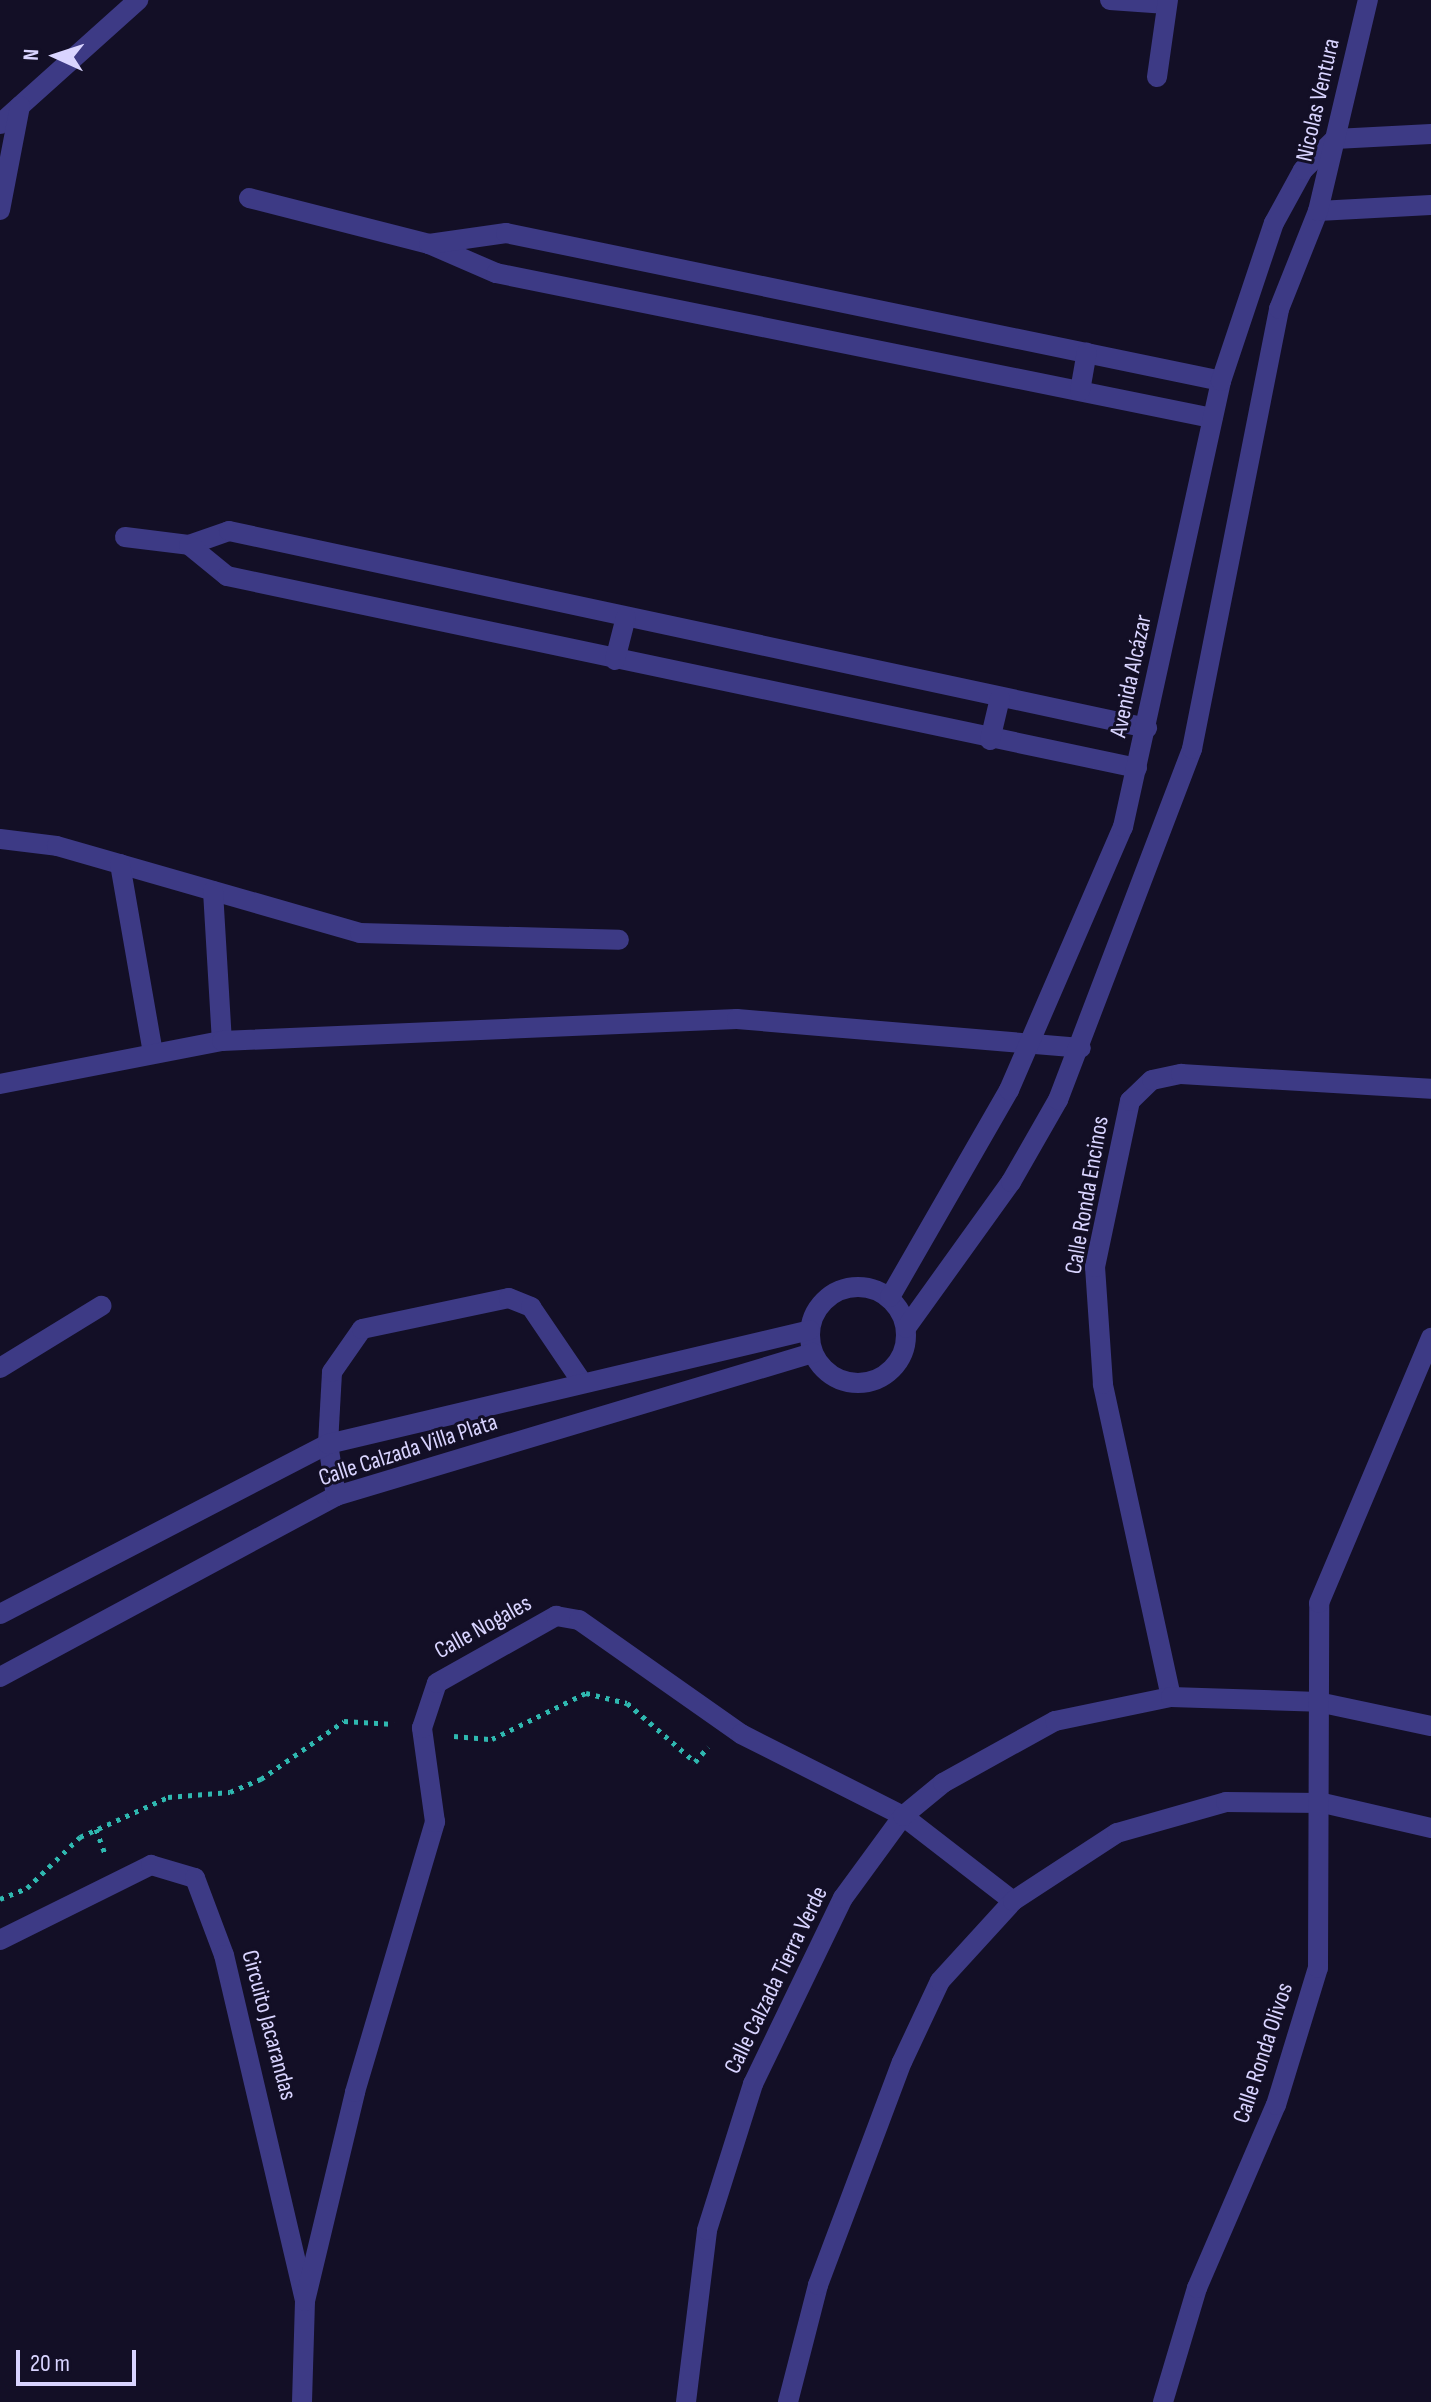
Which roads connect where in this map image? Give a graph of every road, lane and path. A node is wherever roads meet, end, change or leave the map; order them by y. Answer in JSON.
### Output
{"nodes":[{"id":1,"x":138,"y":0,"type":"edge"},
{"id":2,"x":1110,"y":0,"type":"edge"},
{"id":3,"x":1368,"y":0,"type":"edge"},
{"id":4,"x":1167,"y":2,"type":"edge"},
{"id":5,"x":1157,"y":77,"type":"dead end"},
{"id":6,"x":20,"y":106,"type":"junction"},
{"id":7,"x":0,"y":124,"type":"edge"},
{"id":8,"x":1431,"y":134,"type":"edge"},
{"id":9,"x":1335,"y":139,"type":"junction"},
{"id":10,"x":249,"y":198,"type":"dead end"},
{"id":11,"x":1431,"y":205,"type":"edge"},
{"id":12,"x":0,"y":210,"type":"edge"},
{"id":13,"x":1318,"y":211,"type":"junction"},
{"id":14,"x":429,"y":244,"type":"junction"},
{"id":15,"x":1087,"y":353,"type":"junction"},
{"id":16,"x":1221,"y":381,"type":"junction"},
{"id":17,"x":1080,"y":391,"type":"junction"},
{"id":18,"x":1212,"y":418,"type":"junction"},
{"id":19,"x":125,"y":537,"type":"dead end"},
{"id":20,"x":189,"y":545,"type":"junction"},
{"id":21,"x":626,"y":617,"type":"junction"},
{"id":22,"x":615,"y":660,"type":"junction"},
{"id":23,"x":1000,"y":698,"type":"junction"},
{"id":24,"x":1147,"y":728,"type":"junction"},
{"id":25,"x":990,"y":740,"type":"junction"},
{"id":26,"x":1137,"y":768,"type":"junction"},
{"id":27,"x":0,"y":839,"type":"edge"},
{"id":28,"x":120,"y":864,"type":"junction"},
{"id":29,"x":213,"y":891,"type":"junction"},
{"id":30,"x":619,"y":940,"type":"dead end"},
{"id":31,"x":222,"y":1041,"type":"junction"},
{"id":32,"x":1029,"y":1043,"type":"junction"},
{"id":33,"x":1081,"y":1048,"type":"junction"},
{"id":34,"x":153,"y":1053,"type":"junction"},
{"id":35,"x":0,"y":1084,"type":"edge"},
{"id":36,"x":1431,"y":1089,"type":"edge"},
{"id":37,"x":890,"y":1297,"type":"junction"},
{"id":38,"x":101,"y":1306,"type":"dead end"},
{"id":39,"x":906,"y":1328,"type":"junction"},
{"id":40,"x":810,"y":1330,"type":"junction"},
{"id":41,"x":1431,"y":1338,"type":"edge"},
{"id":42,"x":813,"y":1353,"type":"junction"},
{"id":43,"x":0,"y":1368,"type":"edge"},
{"id":44,"x":582,"y":1382,"type":"junction"},
{"id":45,"x":328,"y":1444,"type":"junction"},
{"id":46,"x":336,"y":1496,"type":"junction"},
{"id":47,"x":0,"y":1614,"type":"edge"},
{"id":48,"x":0,"y":1677,"type":"edge"},
{"id":49,"x":1171,"y":1697,"type":"junction"},
{"id":50,"x":1318,"y":1702,"type":"junction"},
{"id":51,"x":725,"y":1723,"type":"junction"},
{"id":52,"x":1431,"y":1726,"type":"edge"},
{"id":53,"x":422,"y":1728,"type":"junction"},
{"id":54,"x":1323,"y":1803,"type":"junction"},
{"id":55,"x":903,"y":1816,"type":"junction"},
{"id":56,"x":1431,"y":1828,"type":"edge"},
{"id":57,"x":0,"y":1899,"type":"edge"},
{"id":58,"x":1013,"y":1901,"type":"junction"},
{"id":59,"x":0,"y":1940,"type":"edge"},
{"id":60,"x":305,"y":2301,"type":"junction"},
{"id":61,"x":302,"y":2402,"type":"edge"},
{"id":62,"x":686,"y":2402,"type":"edge"},
{"id":63,"x":788,"y":2402,"type":"edge"},
{"id":64,"x":1163,"y":2402,"type":"edge"}],
"edges":[{"from":1,"to":6,"type":"street"},
{"from":2,"to":4,"type":"street"},
{"from":3,"to":9,"type":"street","name":"Nicolas Ventura"},
{"from":4,"to":5,"type":"street"},
{"from":6,"to":7,"type":"street"},
{"from":6,"to":12,"type":"street"},
{"from":8,"to":9,"type":"street"},
{"from":9,"to":13,"type":"street","name":"Nicolas Ventura"},
{"from":9,"to":16,"type":"street","name":"Avenida Alcázar"},
{"from":10,"to":14,"type":"street"},
{"from":11,"to":13,"type":"street"},
{"from":13,"to":33,"type":"street"},
{"from":14,"to":15,"type":"street"},
{"from":14,"to":17,"type":"street"},
{"from":15,"to":16,"type":"street"},
{"from":15,"to":17,"type":"street"},
{"from":16,"to":18,"type":"street","name":"Avenida Alcázar"},
{"from":17,"to":18,"type":"street"},
{"from":18,"to":24,"type":"street","name":"Avenida Alcázar"},
{"from":19,"to":20,"type":"street"},
{"from":20,"to":21,"type":"street"},
{"from":20,"to":22,"type":"street"},
{"from":21,"to":22,"type":"street"},
{"from":21,"to":23,"type":"street"},
{"from":22,"to":25,"type":"street"},
{"from":23,"to":24,"type":"street"},
{"from":23,"to":25,"type":"street"},
{"from":24,"to":26,"type":"street","name":"Avenida Alcázar"},
{"from":25,"to":26,"type":"street"},
{"from":26,"to":32,"type":"street","name":"Avenida Alcázar"},
{"from":27,"to":28,"type":"street"},
{"from":28,"to":29,"type":"street"},
{"from":28,"to":34,"type":"street"},
{"from":29,"to":30,"type":"street"},
{"from":29,"to":31,"type":"street"},
{"from":31,"to":32,"type":"street"},
{"from":31,"to":34,"type":"street"},
{"from":32,"to":33,"type":"street"},
{"from":32,"to":37,"type":"street","name":"Avenida Alcázar"},
{"from":33,"to":39,"type":"street"},
{"from":34,"to":35,"type":"street"},
{"from":36,"to":49,"type":"street","name":"Calle Ronda Encinos"},
{"from":37,"to":39,"type":"street"},
{"from":37,"to":40,"type":"street"},
{"from":38,"to":43,"type":"street"},
{"from":39,"to":42,"type":"street"},
{"from":40,"to":42,"type":"street"},
{"from":40,"to":44,"type":"street","name":"Calle Calzada Villa Plata"},
{"from":41,"to":50,"type":"street"},
{"from":42,"to":46,"type":"street","name":"Calle Calzada Villa Plata"},
{"from":44,"to":45,"type":"street","name":"Calle Calzada Villa Plata"},
{"from":44,"to":45,"type":"street"},
{"from":45,"to":46,"type":"street"},
{"from":45,"to":47,"type":"street","name":"Calle Calzada Villa Plata"},
{"from":46,"to":48,"type":"street","name":"Calle Calzada Villa Plata"},
{"from":49,"to":50,"type":"street","name":"Calle Calzada Tierra Verde"},
{"from":49,"to":55,"type":"street","name":"Calle Calzada Tierra Verde"},
{"from":50,"to":52,"type":"street","name":"Calle Calzada Tierra Verde"},
{"from":50,"to":54,"type":"street","name":"Calle Ronda Olivos"},
{"from":51,"to":53,"type":"path"},
{"from":51,"to":53,"type":"street","name":"Calle Nogales"},
{"from":51,"to":55,"type":"street","name":"Calle Nogales"},
{"from":53,"to":57,"type":"path"},
{"from":53,"to":60,"type":"street","name":"Calle Nogales"},
{"from":54,"to":56,"type":"street"},
{"from":54,"to":58,"type":"street"},
{"from":54,"to":64,"type":"street","name":"Calle Ronda Olivos"},
{"from":55,"to":58,"type":"street","name":"Calle Nogales"},
{"from":55,"to":62,"type":"street","name":"Calle Calzada Tierra Verde"},
{"from":58,"to":63,"type":"street"},
{"from":59,"to":60,"type":"street","name":"Circuito Jacarandas"},
{"from":60,"to":61,"type":"street","name":"Circuito Jacarandas"}]}
